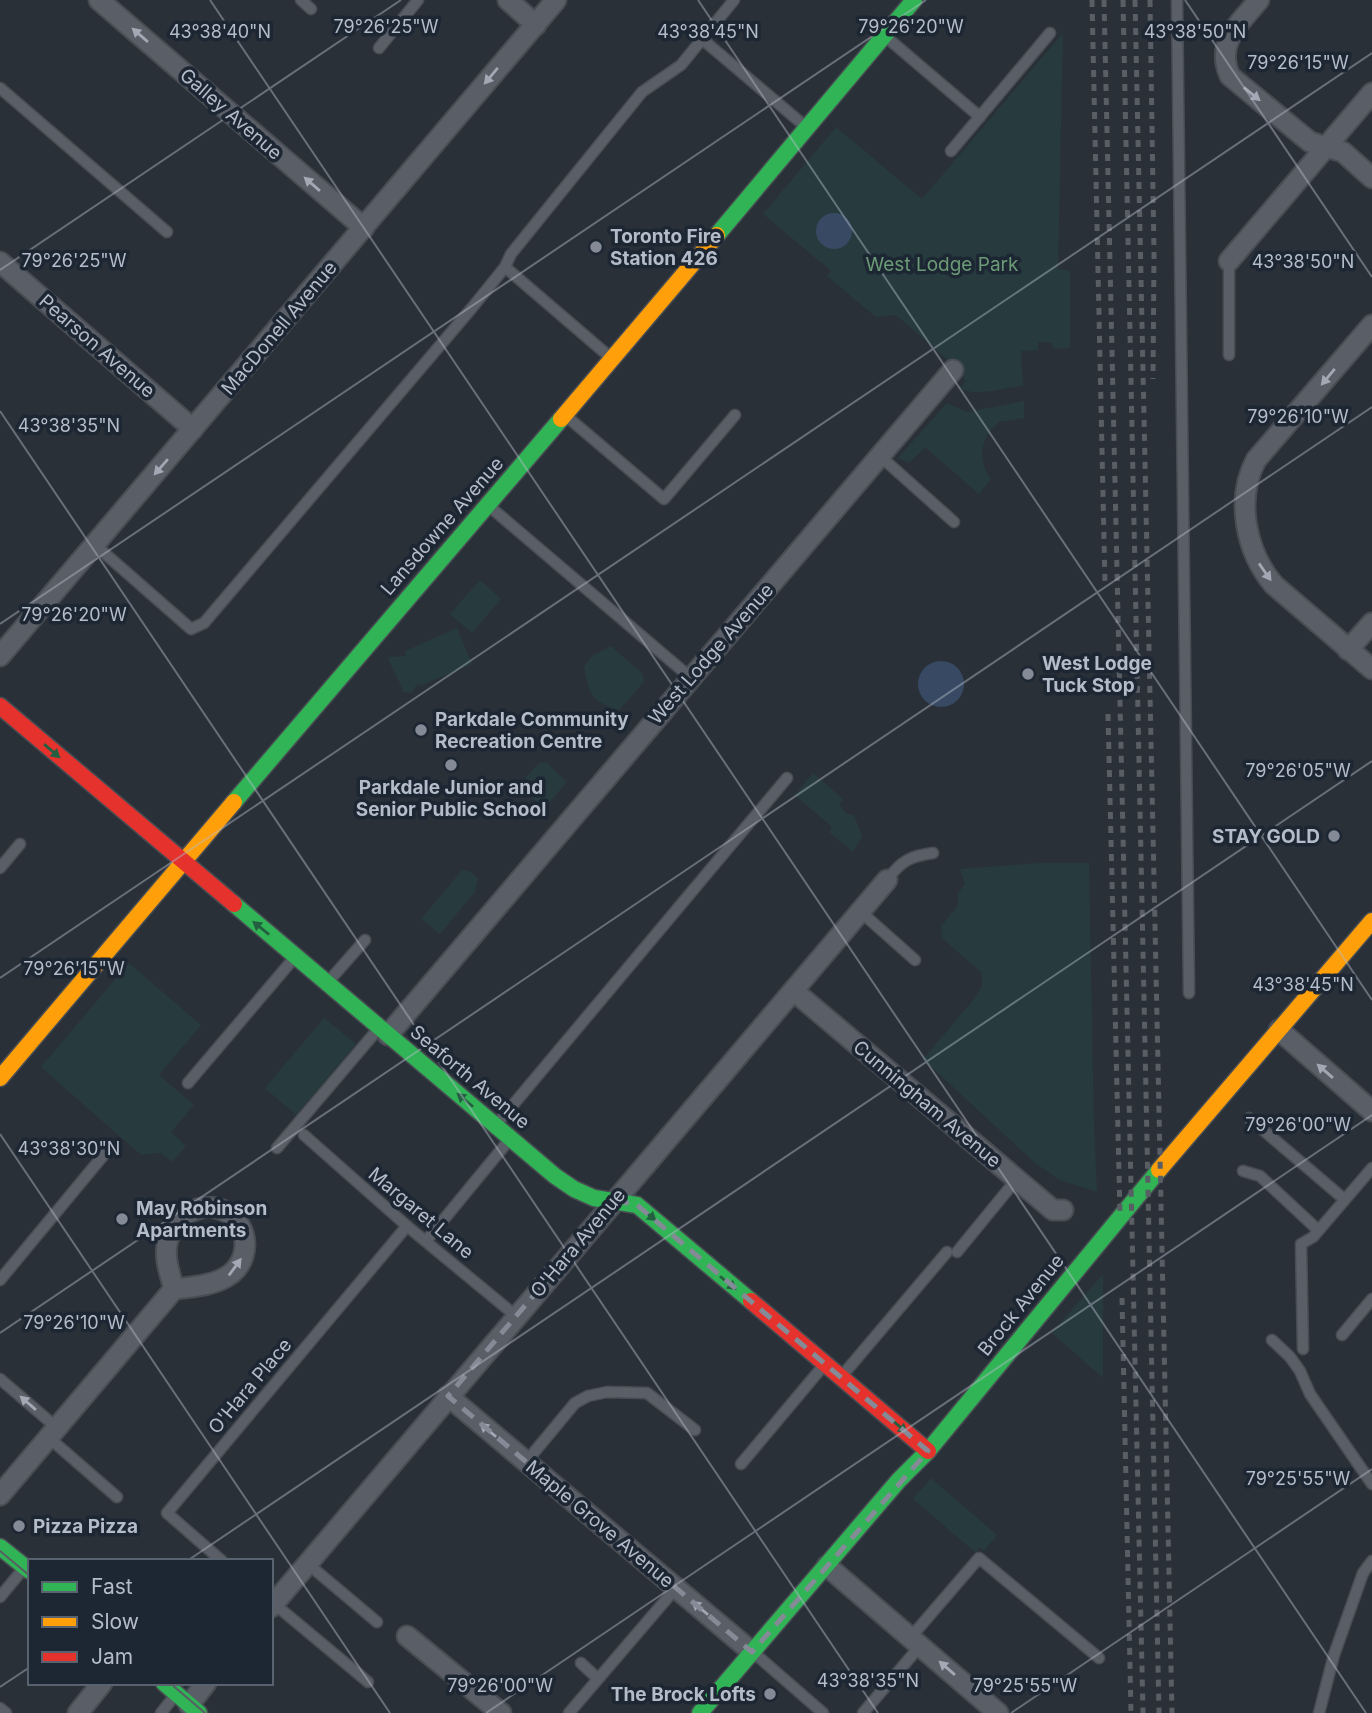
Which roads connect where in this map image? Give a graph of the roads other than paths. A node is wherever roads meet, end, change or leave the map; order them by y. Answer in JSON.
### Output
{"nodes":[{"id":1,"x":99,"y":0,"type":"edge"},
{"id":2,"x":301,"y":0,"type":"edge"},
{"id":3,"x":418,"y":0,"type":"edge"},
{"id":4,"x":508,"y":0,"type":"edge"},
{"id":5,"x":556,"y":0,"type":"edge"},
{"id":6,"x":734,"y":0,"type":"edge"},
{"id":7,"x":914,"y":0,"type":"edge"},
{"id":8,"x":1177,"y":0,"type":"edge"},
{"id":9,"x":1259,"y":0,"type":"edge"},
{"id":10,"x":311,"y":9,"type":"dead end"},
{"id":11,"x":536,"y":25,"type":"junction"},
{"id":12,"x":1050,"y":33,"type":"dead end"},
{"id":13,"x":884,"y":36,"type":"junction"},
{"id":14,"x":702,"y":39,"type":"junction"},
{"id":15,"x":379,"y":48,"type":"dead end"},
{"id":16,"x":0,"y":88,"type":"edge"},
{"id":17,"x":1372,"y":93,"type":"edge"},
{"id":18,"x":980,"y":117,"type":"junction"},
{"id":19,"x":806,"y":128,"type":"junction"},
{"id":20,"x":1326,"y":147,"type":"junction"},
{"id":21,"x":951,"y":151,"type":"dead end"},
{"id":22,"x":1372,"y":178,"type":"edge"},
{"id":23,"x":364,"y":228,"type":"junction"},
{"id":24,"x":167,"y":232,"type":"dead end"},
{"id":25,"x":1229,"y":261,"type":"joint"},
{"id":26,"x":0,"y":262,"type":"edge"},
{"id":27,"x":505,"y":267,"type":"junction"},
{"id":28,"x":1372,"y":325,"type":"edge"},
{"id":29,"x":1229,"y":355,"type":"dead end"},
{"id":30,"x":612,"y":358,"type":"junction"},
{"id":31,"x":953,"y":370,"type":"dead end"},
{"id":32,"x":564,"y":415,"type":"junction"},
{"id":33,"x":735,"y":415,"type":"dead end"},
{"id":34,"x":193,"y":429,"type":"junction"},
{"id":35,"x":880,"y":456,"type":"junction"},
{"id":36,"x":488,"y":505,"type":"junction"},
{"id":37,"x":954,"y":522,"type":"dead end"},
{"id":38,"x":94,"y":544,"type":"junction"},
{"id":39,"x":1372,"y":622,"type":"edge"},
{"id":40,"x":1348,"y":650,"type":"junction"},
{"id":41,"x":0,"y":656,"type":"edge"},
{"id":42,"x":1372,"y":669,"type":"edge"},
{"id":43,"x":691,"y":678,"type":"junction"},
{"id":44,"x":0,"y":706,"type":"edge"},
{"id":45,"x":787,"y":778,"type":"dead end"},
{"id":46,"x":20,"y":844,"type":"dead end"},
{"id":47,"x":933,"y":853,"type":"dead end"},
{"id":48,"x":182,"y":861,"type":"junction"},
{"id":49,"x":0,"y":868,"type":"edge"},
{"id":50,"x":887,"y":880,"type":"joint"},
{"id":51,"x":861,"y":912,"type":"junction"},
{"id":52,"x":1372,"y":921,"type":"edge"},
{"id":53,"x":365,"y":940,"type":"dead end"},
{"id":54,"x":295,"y":957,"type":"junction"},
{"id":55,"x":915,"y":960,"type":"dead end"},
{"id":56,"x":327,"y":984,"type":"junction"},
{"id":57,"x":795,"y":992,"type":"junction"},
{"id":58,"x":1189,"y":993,"type":"dead end"},
{"id":59,"x":384,"y":1031,"type":"junction"},
{"id":60,"x":1279,"y":1031,"type":"junction"},
{"id":61,"x":0,"y":1078,"type":"edge"},
{"id":62,"x":188,"y":1083,"type":"dead end"},
{"id":63,"x":1372,"y":1110,"type":"edge"},
{"id":64,"x":1249,"y":1118,"type":"dead end"},
{"id":65,"x":496,"y":1125,"type":"junction"},
{"id":66,"x":304,"y":1135,"type":"dead end"},
{"id":67,"x":511,"y":1139,"type":"junction"},
{"id":68,"x":277,"y":1148,"type":"dead end"},
{"id":69,"x":107,"y":1150,"type":"dead end"},
{"id":70,"x":1372,"y":1168,"type":"edge"},
{"id":71,"x":1243,"y":1171,"type":"dead end"},
{"id":72,"x":1016,"y":1180,"type":"junction"},
{"id":73,"x":1344,"y":1199,"type":"junction"},
{"id":74,"x":615,"y":1200,"type":"junction"},
{"id":75,"x":1063,"y":1210,"type":"dead end"},
{"id":76,"x":407,"y":1226,"type":"junction"},
{"id":77,"x":1318,"y":1230,"type":"junction"},
{"id":78,"x":426,"y":1241,"type":"junction"},
{"id":79,"x":0,"y":1280,"type":"edge"},
{"id":80,"x":174,"y":1289,"type":"junction"},
{"id":81,"x":1372,"y":1298,"type":"edge"},
{"id":82,"x":516,"y":1316,"type":"junction"},
{"id":83,"x":1342,"y":1335,"type":"dead end"},
{"id":84,"x":1272,"y":1340,"type":"dead end"},
{"id":85,"x":1303,"y":1349,"type":"dead end"},
{"id":86,"x":824,"y":1365,"type":"junction"},
{"id":87,"x":841,"y":1378,"type":"junction"},
{"id":88,"x":0,"y":1379,"type":"edge"},
{"id":89,"x":448,"y":1396,"type":"junction"},
{"id":90,"x":695,"y":1430,"type":"dead end"},
{"id":91,"x":52,"y":1432,"type":"junction"},
{"id":92,"x":928,"y":1451,"type":"junction"},
{"id":93,"x":526,"y":1462,"type":"junction"},
{"id":94,"x":741,"y":1464,"type":"dead end"},
{"id":95,"x":1372,"y":1484,"type":"edge"},
{"id":96,"x":0,"y":1495,"type":"edge"},
{"id":97,"x":117,"y":1497,"type":"dead end"},
{"id":98,"x":0,"y":1547,"type":"edge"},
{"id":99,"x":220,"y":1559,"type":"edge"},
{"id":100,"x":1372,"y":1561,"type":"edge"},
{"id":101,"x":308,"y":1564,"type":"junction"},
{"id":102,"x":827,"y":1566,"type":"junction"},
{"id":103,"x":27,"y":1569,"type":"edge"},
{"id":104,"x":676,"y":1588,"type":"junction"},
{"id":105,"x":0,"y":1597,"type":"edge"},
{"id":106,"x":273,"y":1603,"type":"edge"},
{"id":107,"x":273,"y":1605,"type":"edge"},
{"id":108,"x":377,"y":1622,"type":"dead end"},
{"id":109,"x":407,"y":1636,"type":"dead end"},
{"id":110,"x":915,"y":1641,"type":"junction"},
{"id":111,"x":752,"y":1652,"type":"junction"},
{"id":112,"x":1099,"y":1658,"type":"dead end"},
{"id":113,"x":581,"y":1663,"type":"dead end"},
{"id":114,"x":597,"y":1678,"type":"junction"},
{"id":115,"x":368,"y":1682,"type":"dead end"},
{"id":116,"x":100,"y":1685,"type":"edge"},
{"id":117,"x":203,"y":1685,"type":"edge"},
{"id":118,"x":182,"y":1699,"type":"edge"},
{"id":119,"x":0,"y":1708,"type":"edge"},
{"id":120,"x":6,"y":1713,"type":"edge"},
{"id":121,"x":78,"y":1713,"type":"edge"},
{"id":122,"x":161,"y":1713,"type":"edge"},
{"id":123,"x":501,"y":1713,"type":"edge"},
{"id":124,"x":569,"y":1713,"type":"edge"},
{"id":125,"x":700,"y":1713,"type":"edge"},
{"id":126,"x":823,"y":1713,"type":"edge"},
{"id":127,"x":863,"y":1713,"type":"edge"},
{"id":128,"x":998,"y":1713,"type":"edge"},
{"id":129,"x":1319,"y":1713,"type":"edge"}],
"edges":[{"from":23,"to":1,"type":"street","name":"Galley Avenue","one_way":true},
{"from":2,"to":10,"type":"lane"},
{"from":3,"to":15,"type":"lane"},
{"from":4,"to":11,"type":"street"},
{"from":5,"to":11,"type":"street","name":"MacDonell Avenue"},
{"from":6,"to":14,"type":"lane"},
{"from":7,"to":13,"type":"street","name":"Lansdowne Avenue"},
{"from":8,"to":58,"type":"lane"},
{"from":9,"to":20,"type":"street","one_way":true},
{"from":11,"to":23,"type":"street","name":"MacDonell Avenue","one_way":true},
{"from":12,"to":18,"type":"lane"},
{"from":13,"to":18,"type":"lane"},
{"from":13,"to":19,"type":"street","name":"Lansdowne Avenue"},
{"from":14,"to":19,"type":"lane"},
{"from":14,"to":27,"type":"lane"},
{"from":16,"to":24,"type":"lane"},
{"from":17,"to":20,"type":"street"},
{"from":18,"to":21,"type":"lane"},
{"from":19,"to":30,"type":"street","name":"Lansdowne Avenue"},
{"from":20,"to":22,"type":"street"},
{"from":20,"to":25,"type":"street"},
{"from":23,"to":34,"type":"street","name":"MacDonell Avenue"},
{"from":25,"to":29,"type":"lane"},
{"from":26,"to":34,"type":"street","name":"Pearson Avenue"},
{"from":27,"to":30,"type":"lane"},
{"from":27,"to":38,"type":"lane"},
{"from":28,"to":40,"type":"street","one_way":true},
{"from":30,"to":32,"type":"street","name":"Lansdowne Avenue"},
{"from":31,"to":35,"type":"street","name":"West Lodge Avenue"},
{"from":32,"to":33,"type":"lane"},
{"from":32,"to":36,"type":"street","name":"Lansdowne Avenue"},
{"from":34,"to":38,"type":"street","name":"MacDonell Avenue","one_way":true},
{"from":35,"to":37,"type":"lane"},
{"from":35,"to":43,"type":"street","name":"West Lodge Avenue"},
{"from":36,"to":43,"type":"lane"},
{"from":36,"to":48,"type":"street","name":"Lansdowne Avenue"},
{"from":38,"to":41,"type":"street","name":"MacDonell Avenue"},
{"from":39,"to":40,"type":"street"},
{"from":40,"to":42,"type":"street"},
{"from":43,"to":59,"type":"street","name":"West Lodge Avenue"},
{"from":44,"to":48,"type":"street","name":"Seaforth Avenue","one_way":true},
{"from":45,"to":65,"type":"lane"},
{"from":46,"to":49,"type":"lane"},
{"from":47,"to":50,"type":"lane"},
{"from":54,"to":48,"type":"street","name":"Seaforth Avenue","one_way":true},
{"from":48,"to":61,"type":"street","name":"Lansdowne Avenue"},
{"from":50,"to":51,"type":"street","name":"O'Hara Avenue"},
{"from":51,"to":55,"type":"lane"},
{"from":51,"to":57,"type":"street","name":"O'Hara Avenue"},
{"from":52,"to":60,"type":"street","name":"Brock Avenue"},
{"from":53,"to":56,"type":"lane"},
{"from":54,"to":56,"type":"street","name":"Seaforth Avenue"},
{"from":54,"to":62,"type":"lane"},
{"from":56,"to":59,"type":"street","name":"Seaforth Avenue"},
{"from":57,"to":72,"type":"street","name":"Cunningham Avenue"},
{"from":57,"to":74,"type":"street","name":"O'Hara Avenue"},
{"from":65,"to":59,"type":"street","name":"Seaforth Avenue","one_way":true},
{"from":59,"to":68,"type":"lane"},
{"from":63,"to":60,"type":"street","one_way":true},
{"from":60,"to":92,"type":"street","name":"Brock Avenue"},
{"from":64,"to":73,"type":"lane"},
{"from":65,"to":67,"type":"street","name":"Seaforth Avenue"},
{"from":66,"to":76,"type":"lane","name":"Margaret Lane"},
{"from":67,"to":74,"type":"street","name":"Seaforth Avenue"},
{"from":67,"to":78,"type":"lane"},
{"from":69,"to":79,"type":"lane"},
{"from":70,"to":73,"type":"lane"},
{"from":71,"to":77,"type":"lane"},
{"from":72,"to":75,"type":"street","name":"Cunningham Avenue"},
{"from":72,"to":87,"type":"lane"},
{"from":73,"to":77,"type":"lane"},
{"from":74,"to":82,"type":"street","name":"O'Hara Avenue"},
{"from":74,"to":86,"type":"street","name":"Seaforth Avenue","one_way":true},
{"from":76,"to":78,"type":"lane","name":"Margaret Lane"},
{"from":76,"to":99,"type":"lane","name":"O'Hara Place"},
{"from":77,"to":85,"type":"lane"},
{"from":78,"to":82,"type":"lane","name":"Margaret Lane"},
{"from":80,"to":80,"type":"street","one_way":true},
{"from":80,"to":91,"type":"street"},
{"from":81,"to":83,"type":"lane"},
{"from":82,"to":89,"type":"street","name":"O'Hara Avenue"},
{"from":84,"to":95,"type":"lane"},
{"from":86,"to":87,"type":"street","name":"Seaforth Avenue"},
{"from":86,"to":94,"type":"lane"},
{"from":87,"to":92,"type":"street","name":"Seaforth Avenue","one_way":true},
{"from":91,"to":88,"type":"lane","one_way":true},
{"from":93,"to":89,"type":"street","name":"Maple Grove Avenue","one_way":true},
{"from":89,"to":101,"type":"street","name":"O'Hara Avenue"},
{"from":90,"to":93,"type":"lane"},
{"from":91,"to":96,"type":"street"},
{"from":91,"to":97,"type":"lane"},
{"from":92,"to":102,"type":"street","name":"Brock Avenue"},
{"from":93,"to":104,"type":"street","name":"Maple Grove Avenue"},
{"from":98,"to":103,"type":"street"},
{"from":100,"to":129,"type":"lane"},
{"from":101,"to":106,"type":"street","name":"O'Hara Avenue"},
{"from":101,"to":108,"type":"lane"},
{"from":102,"to":110,"type":"street"},
{"from":102,"to":111,"type":"street","name":"Brock Avenue"},
{"from":103,"to":105,"type":"lane"},
{"from":111,"to":104,"type":"street","name":"Maple Grove Avenue","one_way":true},
{"from":104,"to":114,"type":"lane"},
{"from":107,"to":115,"type":"lane"},
{"from":109,"to":123,"type":"street"},
{"from":110,"to":112,"type":"lane"},
{"from":110,"to":127,"type":"lane"},
{"from":128,"to":110,"type":"street","one_way":true},
{"from":111,"to":125,"type":"street","name":"Brock Avenue"},
{"from":111,"to":126,"type":"lane"},
{"from":113,"to":114,"type":"lane"},
{"from":114,"to":124,"type":"lane"},
{"from":116,"to":121,"type":"street"},
{"from":117,"to":118,"type":"street"},
{"from":118,"to":122,"type":"lane"},
{"from":119,"to":120,"type":"lane"}]}
